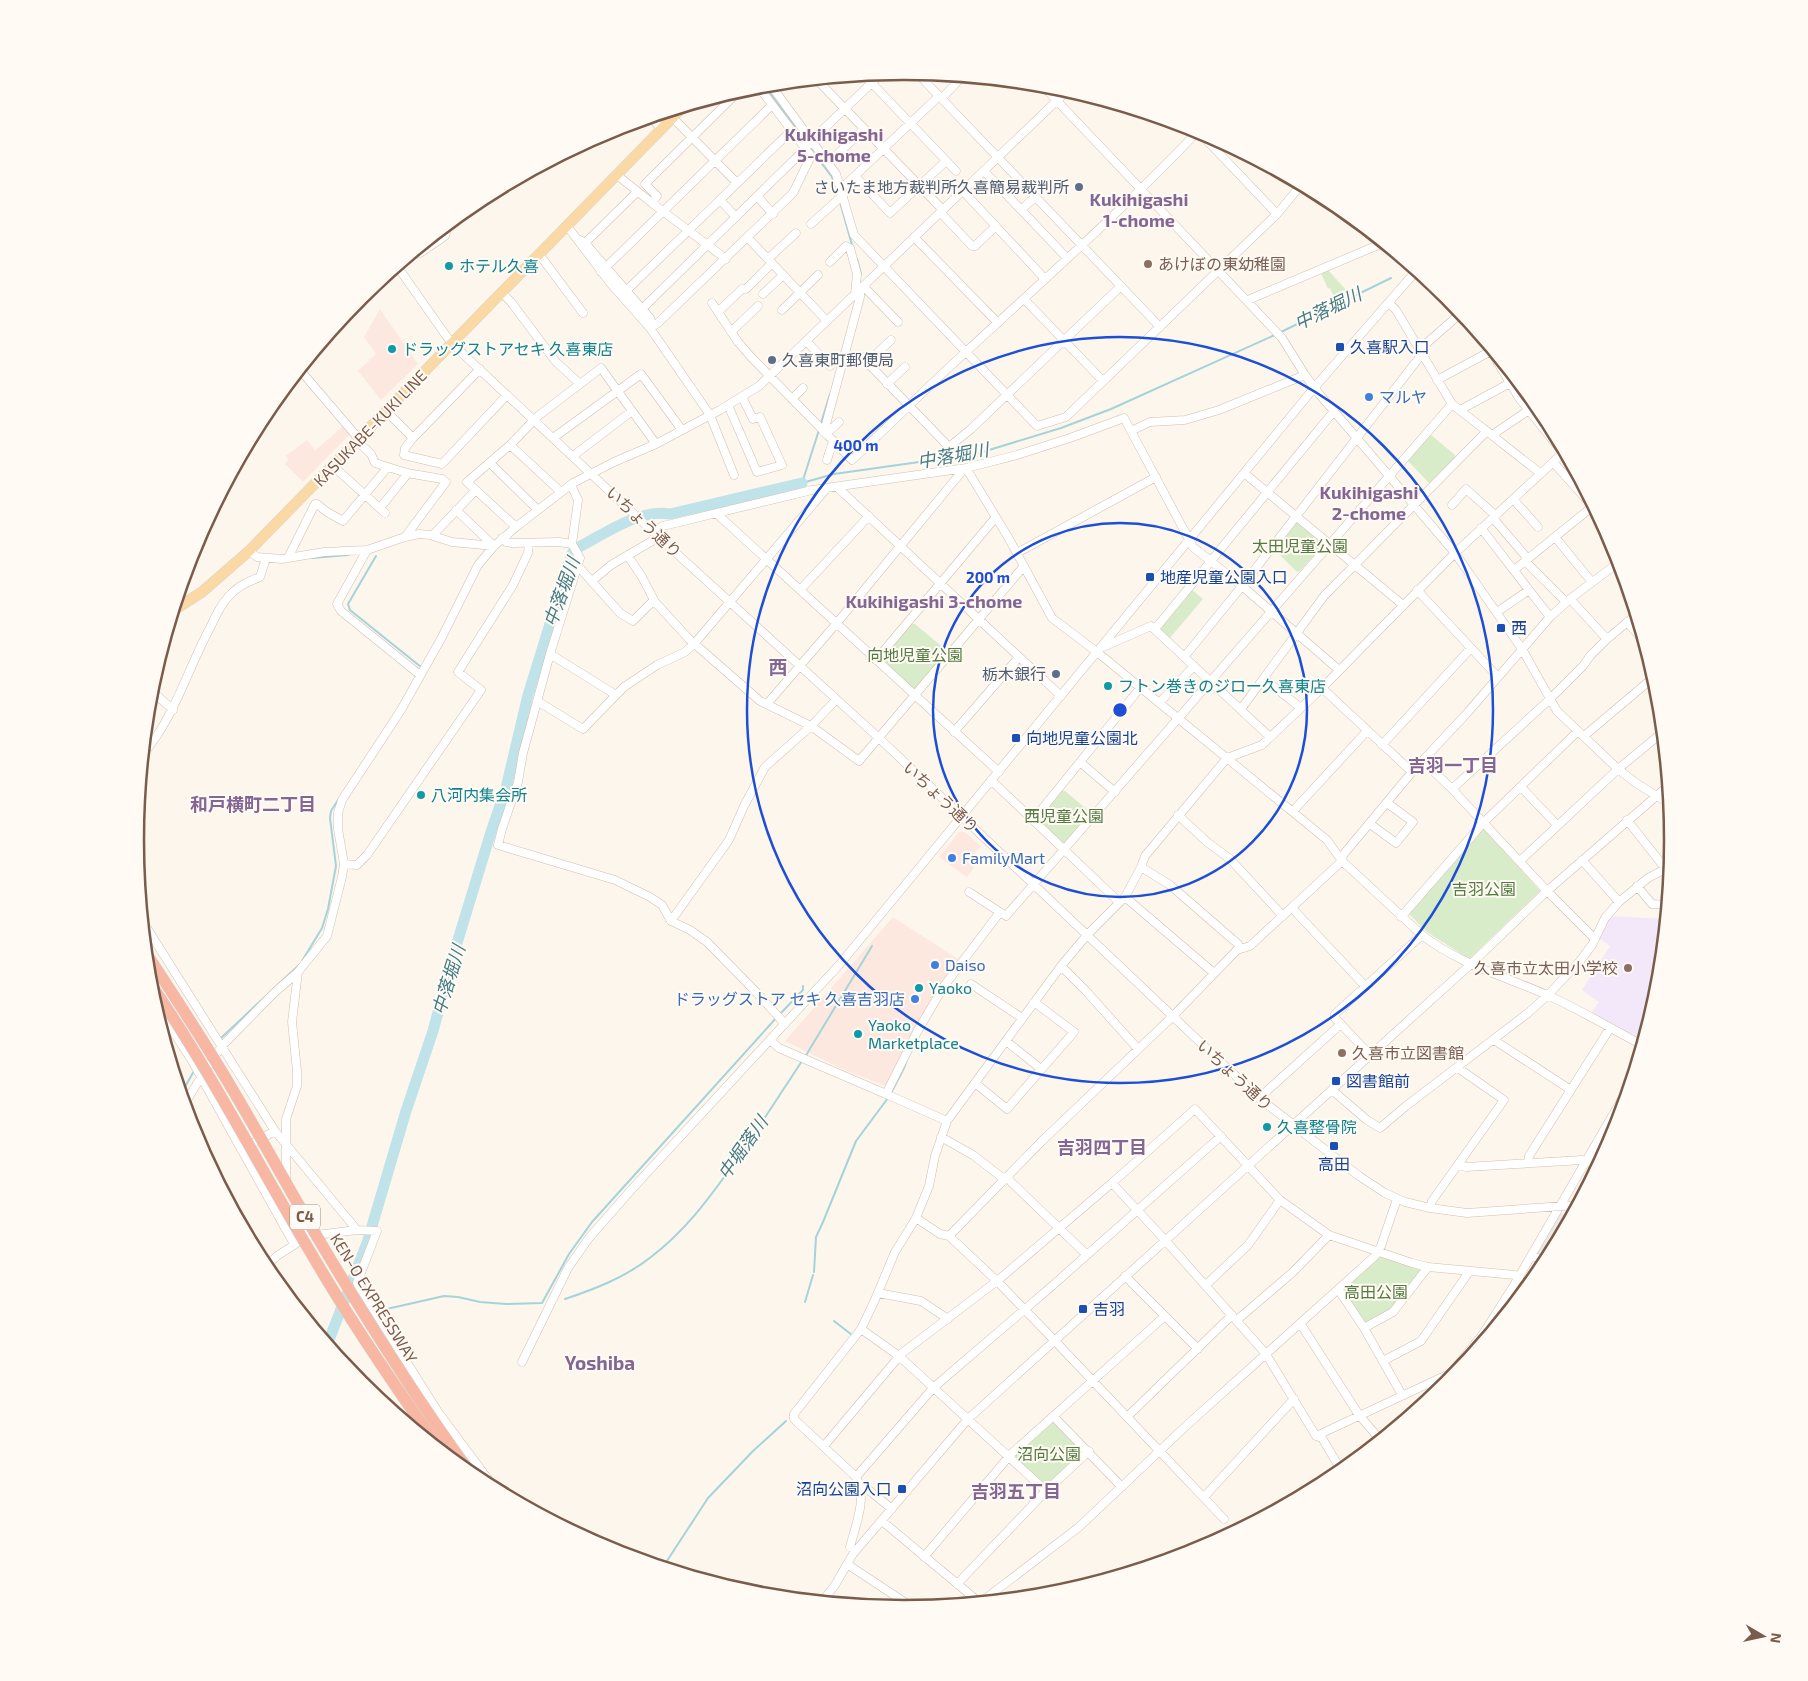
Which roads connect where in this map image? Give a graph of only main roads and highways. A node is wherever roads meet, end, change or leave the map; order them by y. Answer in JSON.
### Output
{"nodes":[{"id":1,"x":673,"y":116,"type":"edge"},
{"id":2,"x":181,"y":605,"type":"edge"},
{"id":3,"x":154,"y":966,"type":"edge"},
{"id":4,"x":160,"y":998,"type":"edge"},
{"id":5,"x":429,"y":1434,"type":"edge"},
{"id":6,"x":457,"y":1456,"type":"edge"}],
"edges":[{"from":1,"to":2,"type":"main road","name":"KASUKABE-KUKI LINE"},
{"from":3,"to":6,"type":"highway","name":"KEN-O EXPRESSWAY","number":"C4","bridge":true},
{"from":4,"to":5,"type":"highway","name":"KEN-O EXPRESSWAY","number":"C4","bridge":true}]}
